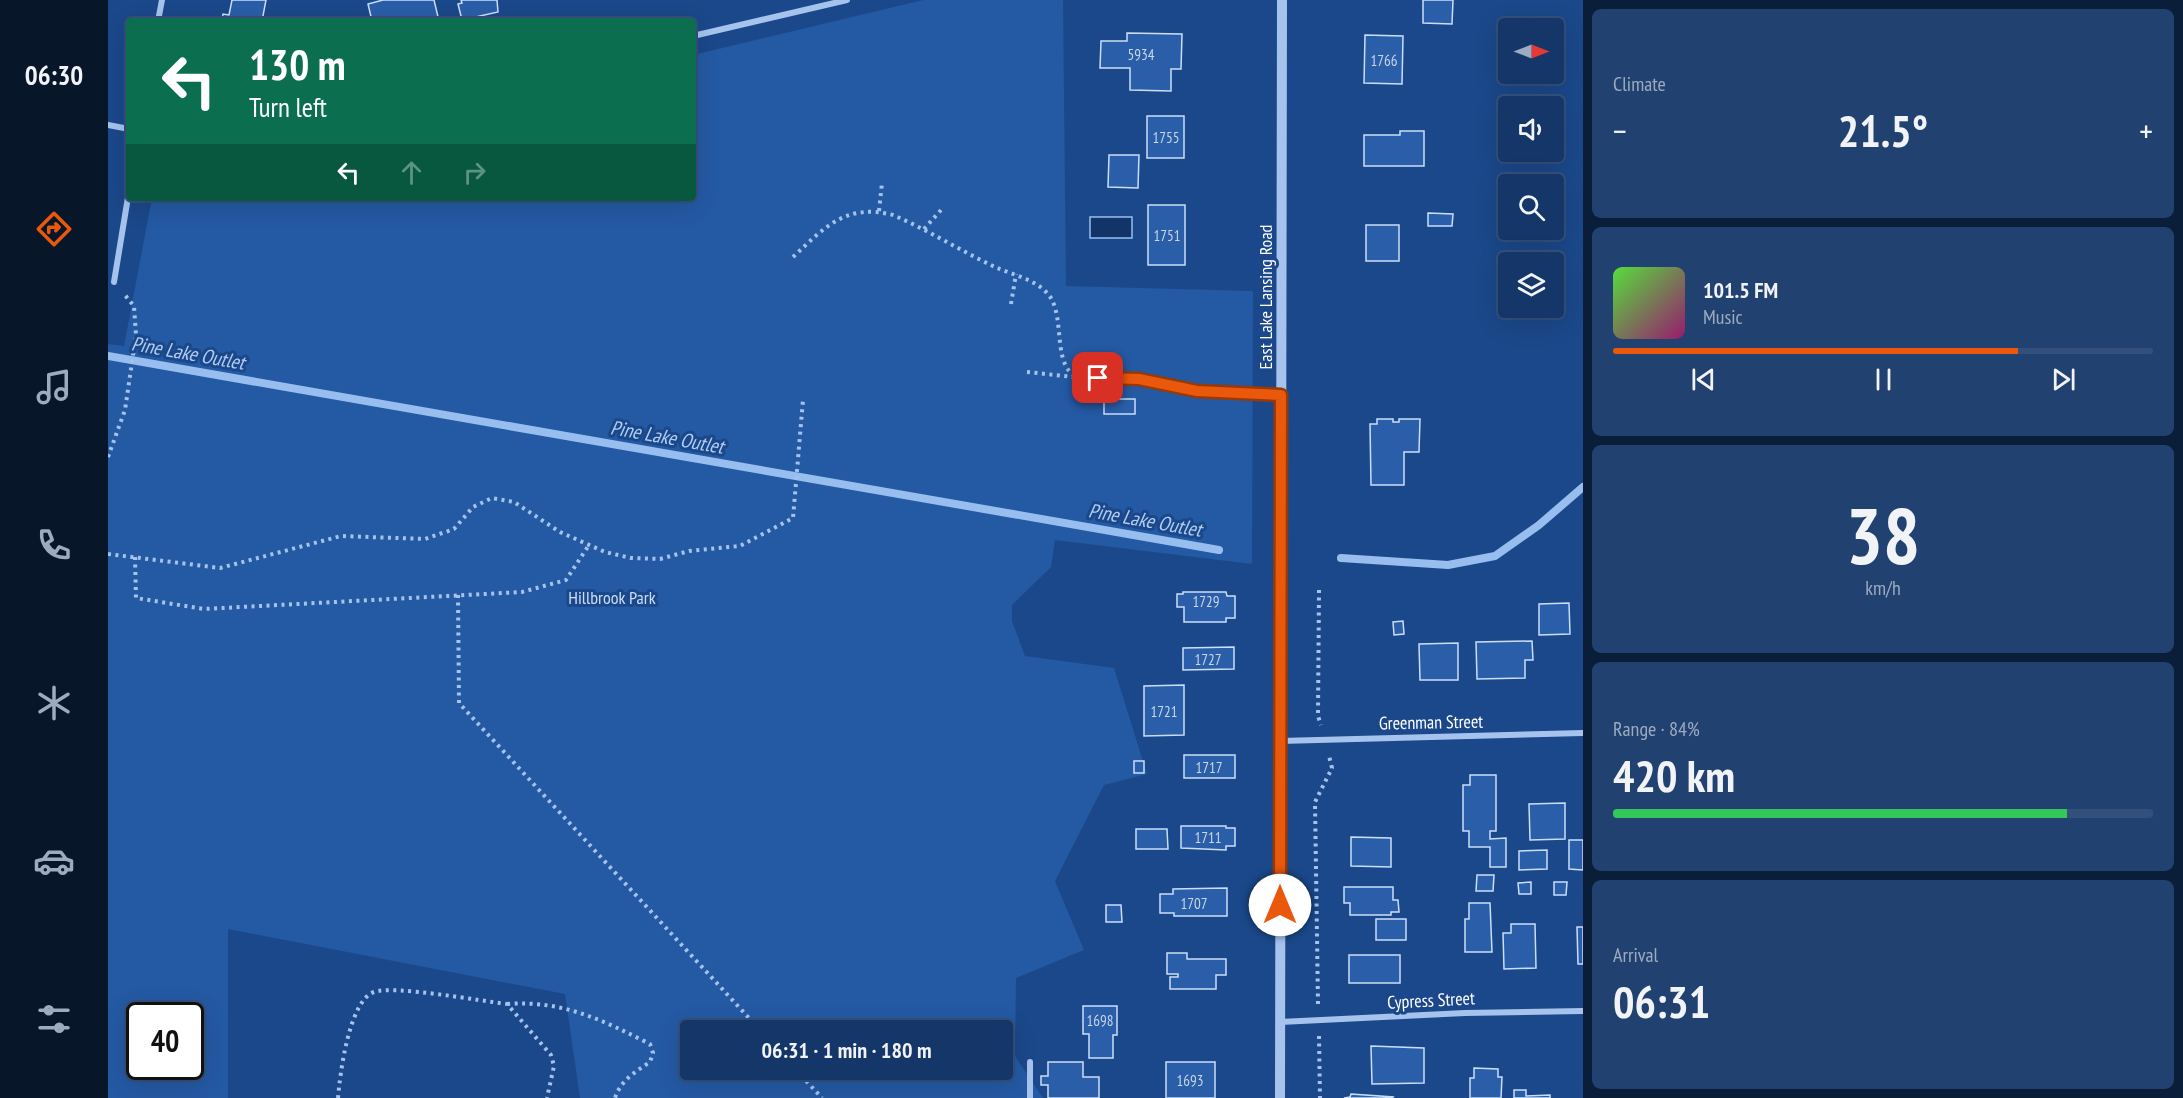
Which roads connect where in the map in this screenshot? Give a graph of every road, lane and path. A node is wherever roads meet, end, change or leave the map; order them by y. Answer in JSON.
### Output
{"nodes":[{"id":1,"x":162,"y":0,"type":"edge"},
{"id":2,"x":847,"y":0,"type":"edge"},
{"id":3,"x":1282,"y":0,"type":"edge"},
{"id":4,"x":159,"y":18,"type":"edge"},
{"id":5,"x":696,"y":35,"type":"edge"},
{"id":6,"x":108,"y":125,"type":"edge"},
{"id":7,"x":126,"y":128,"type":"edge"},
{"id":8,"x":882,"y":183,"type":"dead end"},
{"id":9,"x":127,"y":201,"type":"edge"},
{"id":10,"x":941,"y":210,"type":"dead end"},
{"id":11,"x":879,"y":211,"type":"junction"},
{"id":12,"x":924,"y":229,"type":"junction"},
{"id":13,"x":793,"y":257,"type":"dead end"},
{"id":14,"x":1016,"y":274,"type":"junction"},
{"id":15,"x":114,"y":282,"type":"joint"},
{"id":16,"x":1011,"y":304,"type":"dead end"},
{"id":17,"x":1027,"y":372,"type":"dead end"},
{"id":18,"x":1074,"y":377,"type":"junction"},
{"id":19,"x":1098,"y":378,"type":"joint"},
{"id":20,"x":1281,"y":395,"type":"junction"},
{"id":21,"x":803,"y":400,"type":"dead end"},
{"id":22,"x":108,"y":457,"type":"edge"},
{"id":23,"x":589,"y":545,"type":"junction"},
{"id":24,"x":108,"y":554,"type":"edge"},
{"id":25,"x":135,"y":557,"type":"junction"},
{"id":26,"x":1319,"y":590,"type":"dead end"},
{"id":27,"x":458,"y":595,"type":"junction"},
{"id":28,"x":1583,"y":733,"type":"edge"},
{"id":29,"x":1324,"y":740,"type":"junction"},
{"id":30,"x":1280,"y":741,"type":"junction"},
{"id":31,"x":507,"y":1004,"type":"junction"},
{"id":32,"x":1583,"y":1011,"type":"edge"},
{"id":33,"x":751,"y":1020,"type":"edge"},
{"id":34,"x":1319,"y":1020,"type":"junction"},
{"id":35,"x":1280,"y":1022,"type":"junction"},
{"id":36,"x":1030,"y":1062,"type":"dead end"},
{"id":37,"x":805,"y":1080,"type":"edge"},
{"id":38,"x":338,"y":1098,"type":"edge"},
{"id":39,"x":547,"y":1098,"type":"edge"},
{"id":40,"x":615,"y":1098,"type":"edge"},
{"id":41,"x":822,"y":1098,"type":"edge"},
{"id":42,"x":1030,"y":1098,"type":"edge"},
{"id":43,"x":1280,"y":1098,"type":"edge"},
{"id":44,"x":1320,"y":1098,"type":"edge"}],
"edges":[{"from":1,"to":4,"type":"street"},
{"from":2,"to":5,"type":"street"},
{"from":3,"to":20,"type":"street","name":"East Lake Lansing Road"},
{"from":6,"to":7,"type":"street"},
{"from":8,"to":11,"type":"path"},
{"from":9,"to":15,"type":"street"},
{"from":10,"to":12,"type":"path"},
{"from":11,"to":12,"type":"path"},
{"from":11,"to":13,"type":"path"},
{"from":12,"to":14,"type":"path"},
{"from":14,"to":16,"type":"path"},
{"from":14,"to":18,"type":"path"},
{"from":15,"to":22,"type":"path"},
{"from":17,"to":18,"type":"path"},
{"from":18,"to":19,"type":"path"},
{"from":19,"to":20,"type":"lane"},
{"from":20,"to":30,"type":"street","name":"East Lake Lansing Road"},
{"from":21,"to":23,"type":"path"},
{"from":23,"to":25,"type":"path"},
{"from":23,"to":27,"type":"path"},
{"from":24,"to":25,"type":"path"},
{"from":25,"to":27,"type":"path"},
{"from":26,"to":29,"type":"path"},
{"from":27,"to":33,"type":"path"},
{"from":28,"to":29,"type":"street","name":"Greenman Street"},
{"from":29,"to":30,"type":"street","name":"Greenman Street"},
{"from":29,"to":34,"type":"path"},
{"from":30,"to":35,"type":"street","name":"East Lake Lansing Road"},
{"from":31,"to":38,"type":"path"},
{"from":31,"to":39,"type":"path"},
{"from":31,"to":40,"type":"path"},
{"from":32,"to":34,"type":"street","name":"Cypress Street"},
{"from":34,"to":35,"type":"street","name":"Cypress Street"},
{"from":34,"to":44,"type":"path"},
{"from":35,"to":43,"type":"street","name":"East Lake Lansing Road"},
{"from":36,"to":42,"type":"street"},
{"from":37,"to":41,"type":"path"}]}
